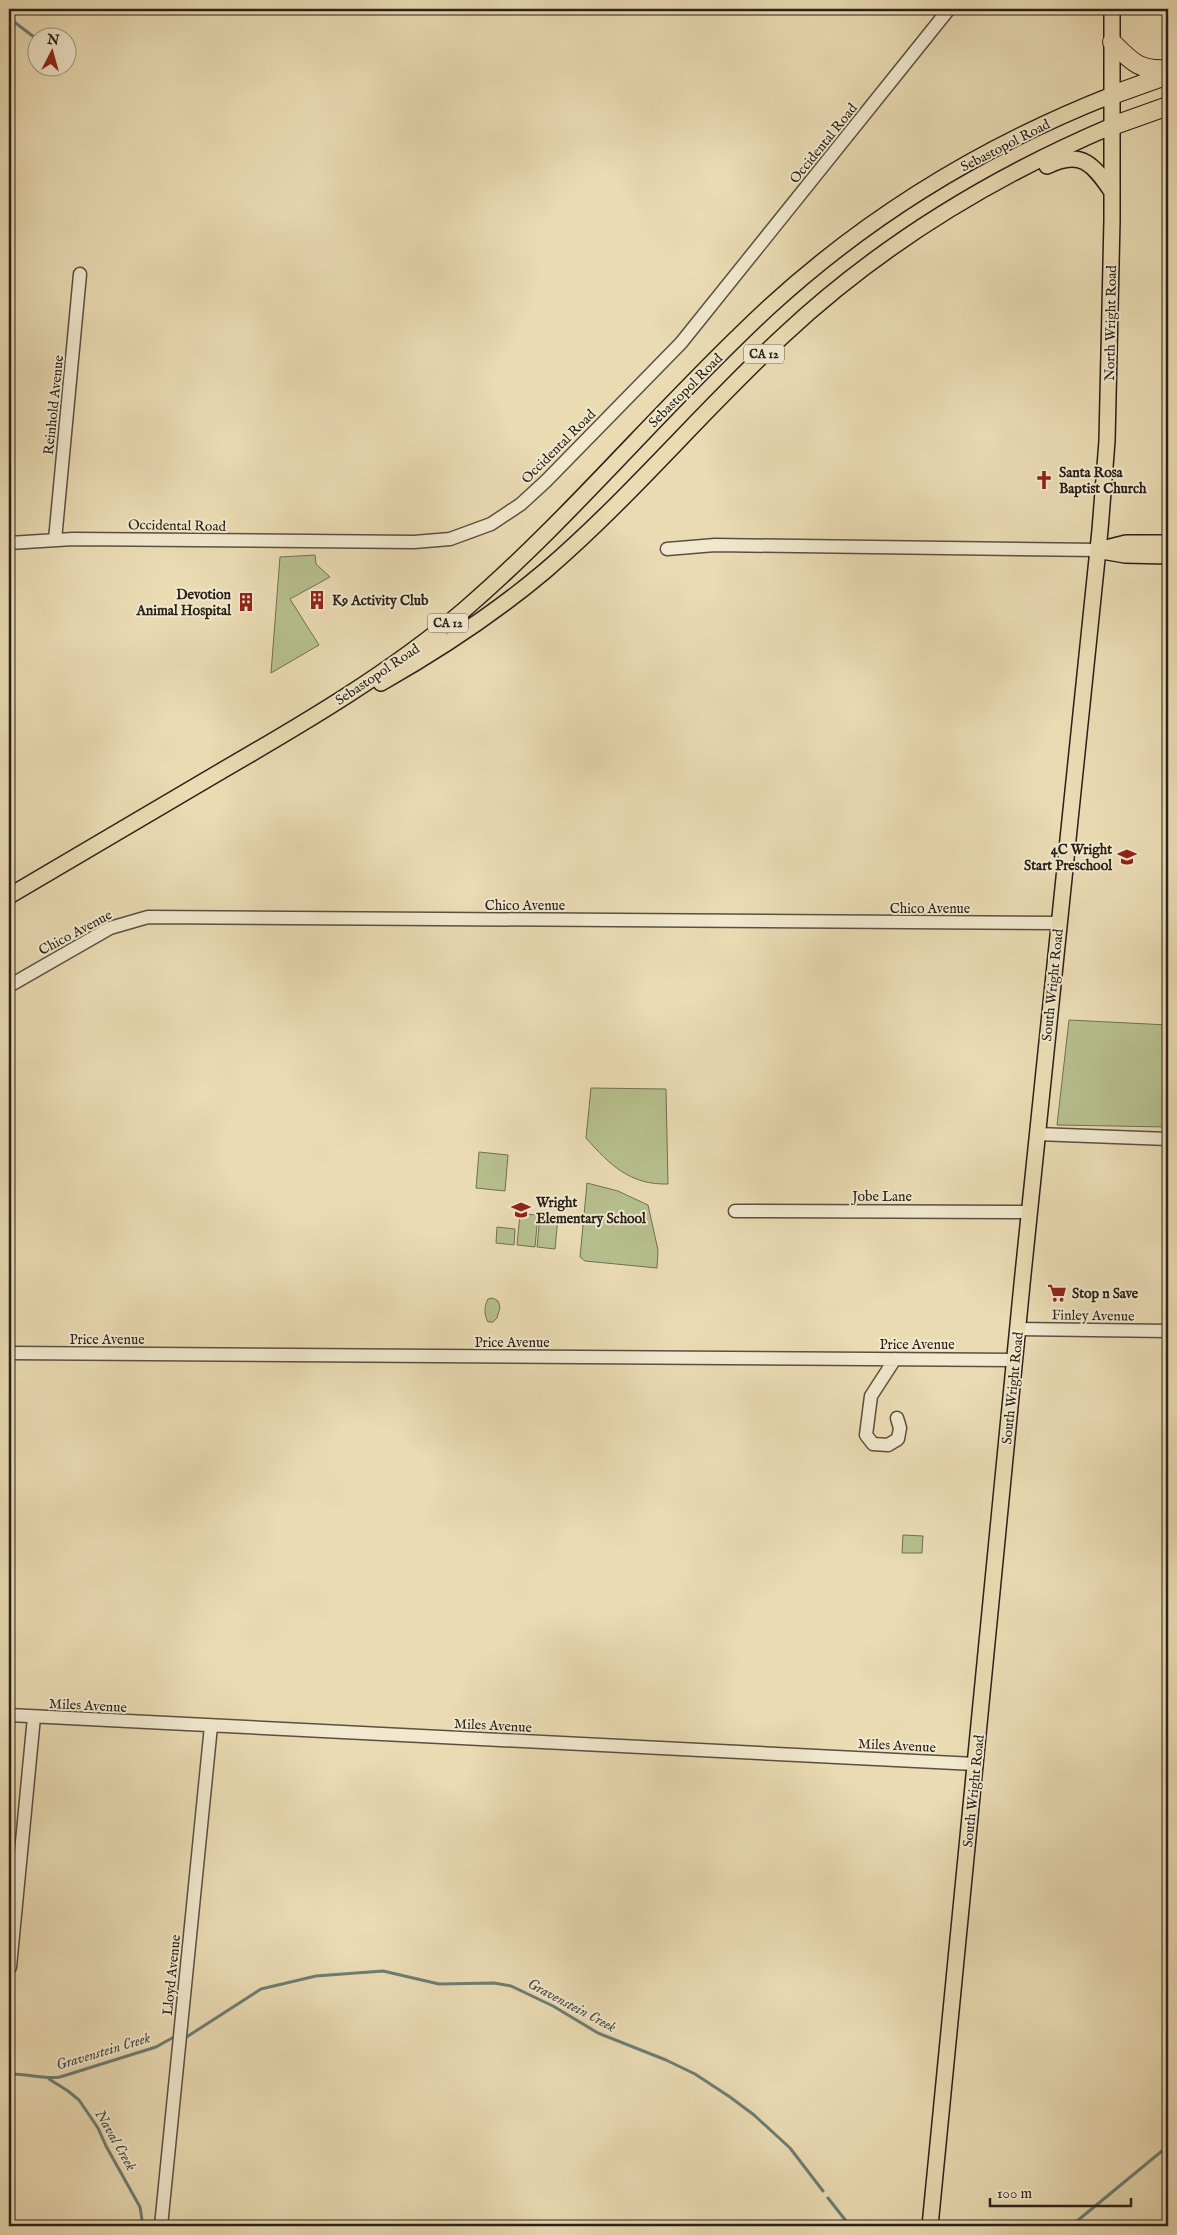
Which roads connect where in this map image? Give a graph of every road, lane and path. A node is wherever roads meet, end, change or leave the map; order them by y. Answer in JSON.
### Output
{"nodes":[{"id":1,"x":949,"y":9,"type":"edge"},
{"id":2,"x":1112,"y":9,"type":"edge"},
{"id":3,"x":1112,"y":42,"type":"junction"},
{"id":4,"x":1168,"y":69,"type":"edge"},
{"id":5,"x":1168,"y":75,"type":"edge"},
{"id":6,"x":1112,"y":95,"type":"junction"},
{"id":7,"x":1168,"y":106,"type":"edge"},
{"id":8,"x":1112,"y":126,"type":"junction"},
{"id":9,"x":1112,"y":192,"type":"junction"},
{"id":10,"x":956,"y":205,"type":"junction"},
{"id":11,"x":80,"y":274,"type":"dead end"},
{"id":12,"x":55,"y":540,"type":"junction"},
{"id":13,"x":9,"y":543,"type":"edge"},
{"id":14,"x":1168,"y":543,"type":"edge"},
{"id":15,"x":667,"y":549,"type":"dead end"},
{"id":16,"x":1098,"y":550,"type":"junction"},
{"id":17,"x":1168,"y":556,"type":"edge"},
{"id":18,"x":291,"y":731,"type":"junction"},
{"id":19,"x":9,"y":896,"type":"edge"},
{"id":20,"x":1058,"y":924,"type":"junction"},
{"id":21,"x":9,"y":986,"type":"edge"},
{"id":22,"x":1037,"y":1134,"type":"junction"},
{"id":23,"x":1168,"y":1139,"type":"edge"},
{"id":24,"x":735,"y":1210,"type":"dead end"},
{"id":25,"x":1030,"y":1212,"type":"junction"},
{"id":26,"x":1018,"y":1329,"type":"junction"},
{"id":27,"x":1168,"y":1331,"type":"edge"},
{"id":28,"x":9,"y":1354,"type":"edge"},
{"id":29,"x":896,"y":1359,"type":"junction"},
{"id":30,"x":1015,"y":1360,"type":"junction"},
{"id":31,"x":897,"y":1418,"type":"dead end"},
{"id":32,"x":9,"y":1715,"type":"edge"},
{"id":33,"x":34,"y":1717,"type":"junction"},
{"id":34,"x":211,"y":1726,"type":"junction"},
{"id":35,"x":975,"y":1764,"type":"junction"},
{"id":36,"x":10,"y":1967,"type":"dead end"},
{"id":37,"x":161,"y":2226,"type":"edge"},
{"id":38,"x":930,"y":2226,"type":"edge"}],
"edges":[{"from":1,"to":12,"type":"street","name":"Occidental Road"},
{"from":2,"to":3,"type":"main road","name":"North Wright Road"},
{"from":3,"to":4,"type":"highway"},
{"from":3,"to":6,"type":"main road","name":"North Wright Road"},
{"from":5,"to":6,"type":"highway","number":"CA 12"},
{"from":6,"to":8,"type":"main road","name":"North Wright Road"},
{"from":6,"to":18,"type":"main road","name":"Sebastopol Road","number":"CA 12"},
{"from":7,"to":8,"type":"highway","number":"CA 12"},
{"from":8,"to":9,"type":"main road","name":"North Wright Road"},
{"from":8,"to":10,"type":"main road","name":"Sebastopol Road","number":"CA 12"},
{"from":9,"to":10,"type":"main road"},
{"from":9,"to":16,"type":"main road","name":"North Wright Road"},
{"from":10,"to":18,"type":"main road","name":"Sebastopol Road","number":"CA 12"},
{"from":11,"to":12,"type":"street","name":"Reinhold Avenue"},
{"from":12,"to":13,"type":"street","name":"Occidental Road"},
{"from":14,"to":16,"type":"main road"},
{"from":15,"to":16,"type":"street"},
{"from":16,"to":17,"type":"main road"},
{"from":16,"to":20,"type":"main road","name":"South Wright Road"},
{"from":18,"to":19,"type":"main road","name":"Sebastopol Road","number":"CA 12"},
{"from":20,"to":21,"type":"street","name":"Chico Avenue"},
{"from":20,"to":22,"type":"main road","name":"South Wright Road"},
{"from":22,"to":23,"type":"street"},
{"from":22,"to":25,"type":"main road","name":"South Wright Road"},
{"from":24,"to":25,"type":"street","name":"Jobe Lane"},
{"from":25,"to":26,"type":"main road","name":"South Wright Road"},
{"from":26,"to":27,"type":"street","name":"Finley Avenue"},
{"from":26,"to":30,"type":"main road","name":"South Wright Road"},
{"from":28,"to":29,"type":"street","name":"Price Avenue"},
{"from":29,"to":30,"type":"street","name":"Price Avenue"},
{"from":29,"to":31,"type":"street"},
{"from":30,"to":35,"type":"main road","name":"South Wright Road"},
{"from":32,"to":33,"type":"street","name":"Miles Avenue"},
{"from":33,"to":34,"type":"street","name":"Miles Avenue"},
{"from":33,"to":36,"type":"street"},
{"from":34,"to":35,"type":"street","name":"Miles Avenue"},
{"from":34,"to":37,"type":"street","name":"Lloyd Avenue"},
{"from":35,"to":38,"type":"main road","name":"South Wright Road"}]}
